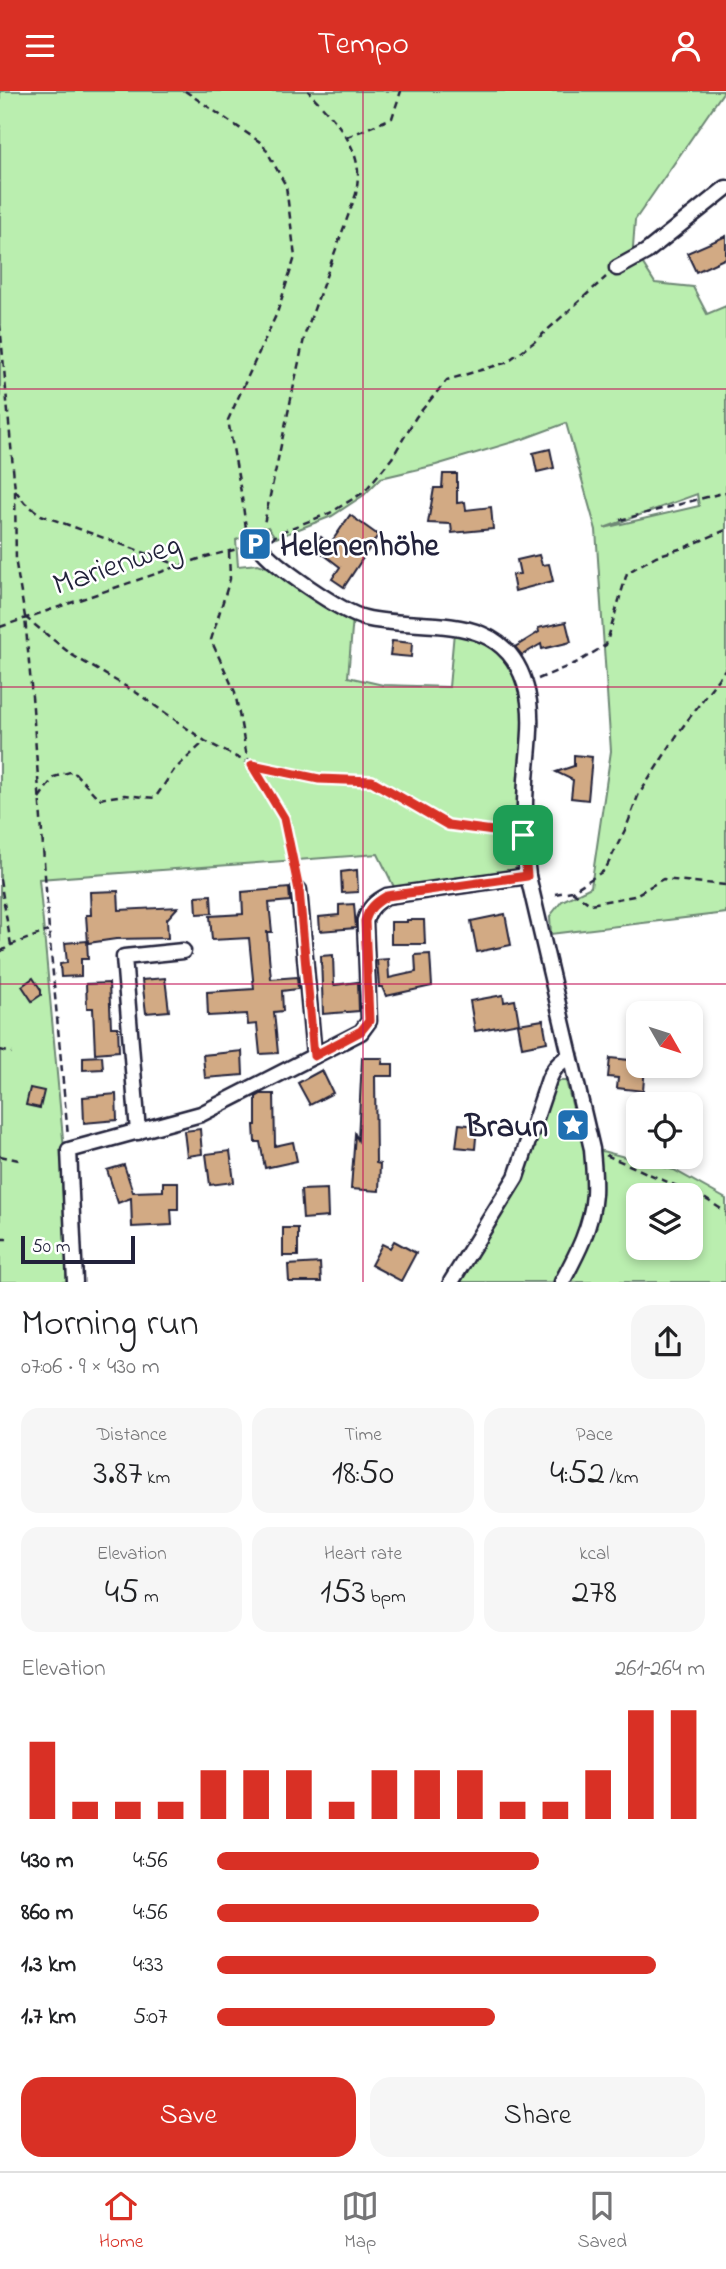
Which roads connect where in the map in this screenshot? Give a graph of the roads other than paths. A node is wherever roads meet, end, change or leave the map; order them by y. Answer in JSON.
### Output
{"nodes":[{"id":1,"x":726,"y":188,"type":"edge"},
{"id":2,"x":617,"y":268,"type":"road end"},
{"id":3,"x":254,"y":546,"type":"road end"},
{"id":4,"x":527,"y":876,"type":"junction"},
{"id":5,"x":299,"y":890,"type":"road end"},
{"id":6,"x":183,"y":951,"type":"dead end"},
{"id":7,"x":314,"y":1056,"type":"junction"},
{"id":8,"x":570,"y":1056,"type":"junction"},
{"id":9,"x":138,"y":1132,"type":"junction"},
{"id":10,"x":75,"y":1282,"type":"edge"},
{"id":11,"x":451,"y":1282,"type":"edge"},
{"id":12,"x":562,"y":1282,"type":"edge"}],
"edges":[{"from":1,"to":2,"type":"street"},
{"from":3,"to":4,"type":"street"},
{"from":4,"to":7,"type":"street"},
{"from":4,"to":8,"type":"street"},
{"from":5,"to":7,"type":"street"},
{"from":6,"to":9,"type":"street"},
{"from":7,"to":9,"type":"street"},
{"from":8,"to":11,"type":"street"},
{"from":8,"to":12,"type":"street"},
{"from":9,"to":10,"type":"street"}]}
